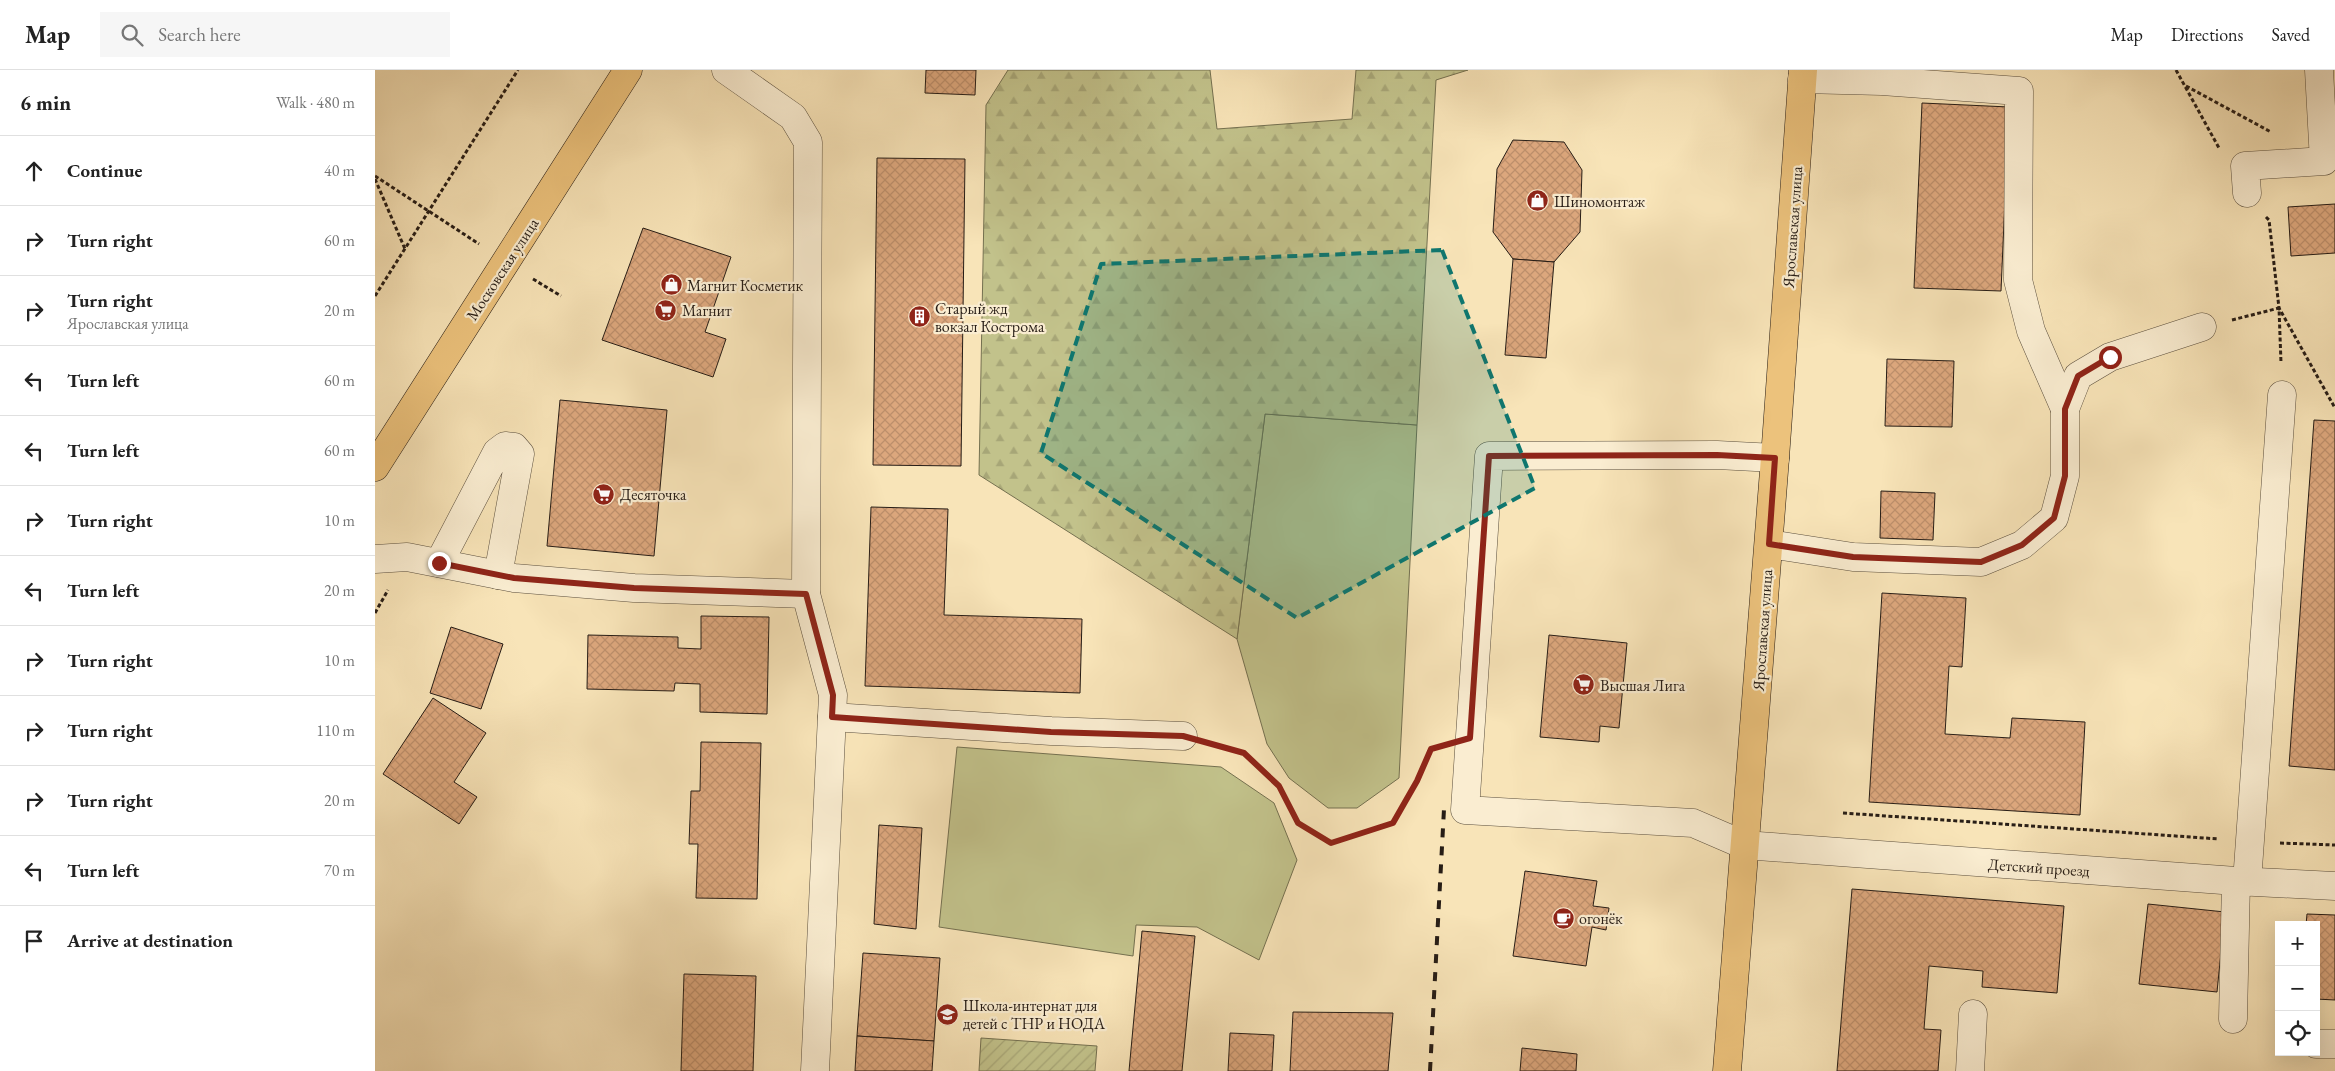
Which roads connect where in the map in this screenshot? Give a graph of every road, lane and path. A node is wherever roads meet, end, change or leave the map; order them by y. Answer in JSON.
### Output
{"nodes":[{"id":1,"x":518,"y":70,"type":"edge"},
{"id":2,"x":628,"y":70,"type":"edge"},
{"id":3,"x":2176,"y":70,"type":"edge"},
{"id":4,"x":2319,"y":70,"type":"edge"},
{"id":5,"x":735,"y":72,"type":"edge"},
{"id":6,"x":1802,"y":75,"type":"edge"},
{"id":7,"x":2019,"y":80,"type":"edge"},
{"id":8,"x":2185,"y":86,"type":"junction"},
{"id":9,"x":2272,"y":133,"type":"dead end"},
{"id":10,"x":2220,"y":151,"type":"dead end"},
{"id":11,"x":2330,"y":161,"type":"edge"},
{"id":12,"x":375,"y":178,"type":"edge"},
{"id":13,"x":2247,"y":193,"type":"joint"},
{"id":14,"x":428,"y":212,"type":"junction"},
{"id":15,"x":481,"y":246,"type":"dead end"},
{"id":16,"x":405,"y":249,"type":"junction"},
{"id":17,"x":532,"y":278,"type":"dead end"},
{"id":18,"x":375,"y":296,"type":"edge"},
{"id":19,"x":561,"y":296,"type":"dead end"},
{"id":20,"x":2279,"y":308,"type":"junction"},
{"id":21,"x":2202,"y":327,"type":"joint"},
{"id":22,"x":2282,"y":395,"type":"joint"},
{"id":23,"x":2335,"y":408,"type":"edge"},
{"id":24,"x":2065,"y":409,"type":"junction"},
{"id":25,"x":1775,"y":458,"type":"junction"},
{"id":26,"x":375,"y":467,"type":"edge"},
{"id":27,"x":1769,"y":544,"type":"junction"},
{"id":28,"x":375,"y":559,"type":"edge"},
{"id":29,"x":439,"y":563,"type":"junction"},
{"id":30,"x":499,"y":575,"type":"junction"},
{"id":31,"x":806,"y":594,"type":"junction"},
{"id":32,"x":832,"y":717,"type":"junction"},
{"id":33,"x":1183,"y":736,"type":"joint"},
{"id":34,"x":1470,"y":738,"type":"junction"},
{"id":35,"x":1843,"y":814,"type":"dead end"},
{"id":36,"x":2250,"y":841,"type":"junction"},
{"id":37,"x":1744,"y":845,"type":"junction"},
{"id":38,"x":2335,"y":845,"type":"edge"},
{"id":39,"x":2242,"y":881,"type":"junction"},
{"id":40,"x":2335,"y":886,"type":"edge"},
{"id":41,"x":1973,"y":1014,"type":"dead end"},
{"id":42,"x":2233,"y":1019,"type":"dead end"},
{"id":43,"x":2320,"y":1044,"type":"edge"},
{"id":44,"x":2335,"y":1044,"type":"edge"},
{"id":45,"x":815,"y":1071,"type":"edge"},
{"id":46,"x":1727,"y":1071,"type":"edge"},
{"id":47,"x":1970,"y":1071,"type":"edge"}],
"edges":[{"from":1,"to":14,"type":"path"},
{"from":2,"to":26,"type":"main road","name":"Московская улица"},
{"from":3,"to":8,"type":"path"},
{"from":4,"to":11,"type":"street"},
{"from":5,"to":31,"type":"street"},
{"from":6,"to":7,"type":"street"},
{"from":6,"to":25,"type":"main road","name":"Ярославская улица"},
{"from":7,"to":24,"type":"street"},
{"from":8,"to":9,"type":"path"},
{"from":8,"to":10,"type":"path"},
{"from":11,"to":13,"type":"street"},
{"from":12,"to":14,"type":"path"},
{"from":12,"to":16,"type":"path"},
{"from":13,"to":20,"type":"path"},
{"from":14,"to":15,"type":"path"},
{"from":14,"to":16,"type":"path"},
{"from":16,"to":18,"type":"path"},
{"from":17,"to":19,"type":"path"},
{"from":20,"to":21,"type":"path"},
{"from":20,"to":22,"type":"path"},
{"from":20,"to":23,"type":"path"},
{"from":21,"to":24,"type":"street"},
{"from":22,"to":36,"type":"street"},
{"from":24,"to":27,"type":"street"},
{"from":25,"to":27,"type":"main road","name":"Ярославская улица"},
{"from":25,"to":34,"type":"street"},
{"from":27,"to":37,"type":"main road","name":"Ярославская улица"},
{"from":28,"to":29,"type":"street"},
{"from":29,"to":30,"type":"street"},
{"from":29,"to":30,"type":"street"},
{"from":30,"to":31,"type":"street"},
{"from":31,"to":32,"type":"street"},
{"from":32,"to":33,"type":"street"},
{"from":32,"to":45,"type":"street"},
{"from":33,"to":34,"type":"path"},
{"from":34,"to":37,"type":"street","name":"Детский проезд"},
{"from":35,"to":36,"type":"path"},
{"from":36,"to":38,"type":"path"},
{"from":36,"to":39,"type":"street"},
{"from":37,"to":39,"type":"street","name":"Детский проезд"},
{"from":37,"to":46,"type":"main road","name":"Ярославская улица"},
{"from":39,"to":40,"type":"street","name":"Детский проезд"},
{"from":39,"to":42,"type":"street"},
{"from":41,"to":47,"type":"street"},
{"from":43,"to":44,"type":"street"}]}
